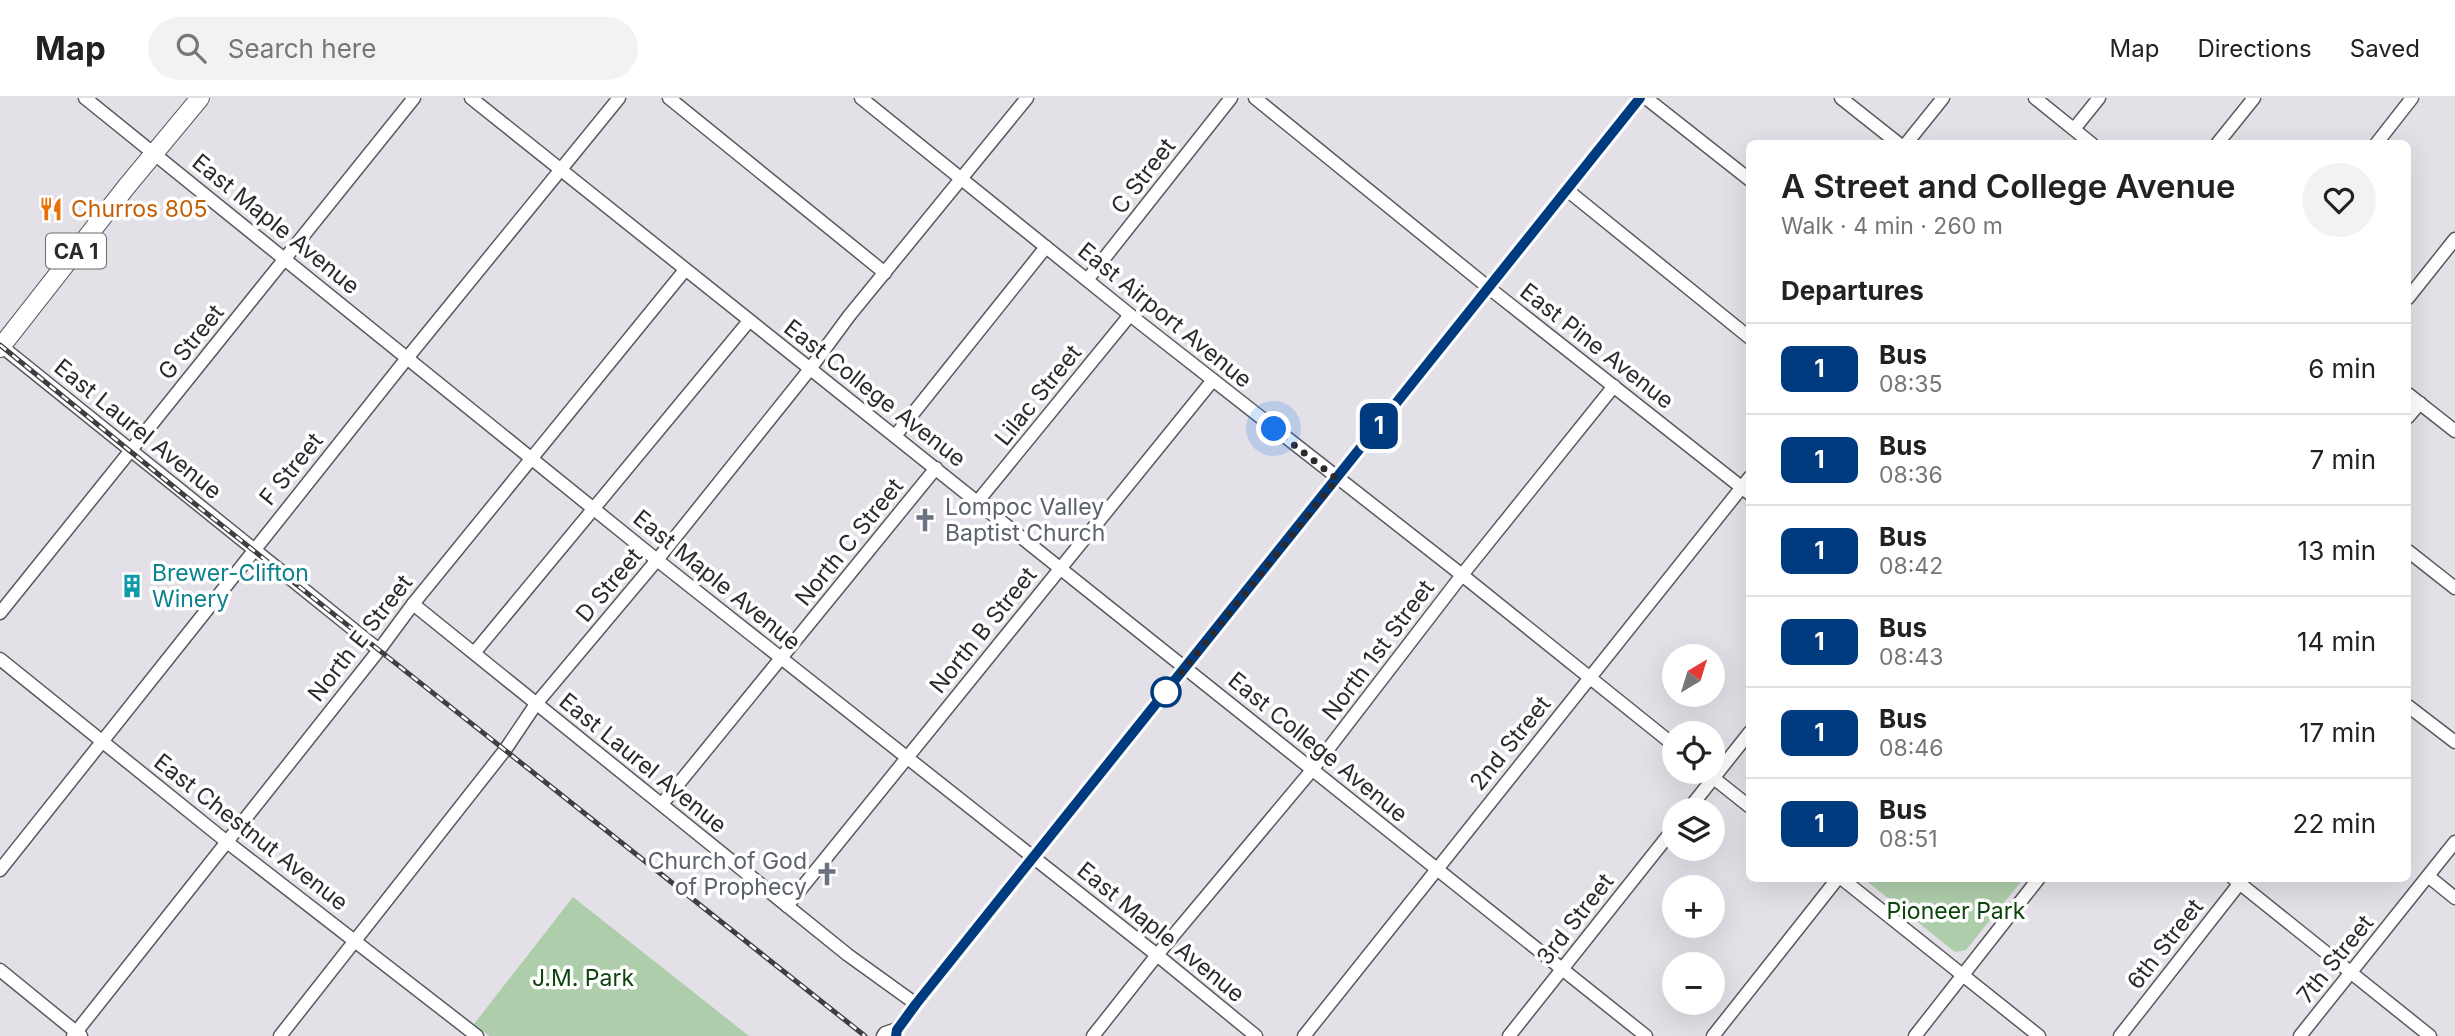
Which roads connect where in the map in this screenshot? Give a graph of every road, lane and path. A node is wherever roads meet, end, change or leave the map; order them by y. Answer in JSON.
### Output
{"nodes":[{"id":1,"x":85,"y":98,"type":"edge"},
{"id":2,"x":200,"y":98,"type":"edge"},
{"id":3,"x":414,"y":98,"type":"edge"},
{"id":4,"x":471,"y":98,"type":"edge"},
{"id":5,"x":619,"y":98,"type":"edge"},
{"id":6,"x":668,"y":98,"type":"edge"},
{"id":7,"x":861,"y":98,"type":"edge"},
{"id":8,"x":1027,"y":98,"type":"edge"},
{"id":9,"x":1231,"y":98,"type":"edge"},
{"id":10,"x":1255,"y":98,"type":"edge"},
{"id":11,"x":1640,"y":98,"type":"edge"},
{"id":12,"x":1646,"y":98,"type":"edge"},
{"id":13,"x":1841,"y":98,"type":"edge"},
{"id":14,"x":1943,"y":98,"type":"edge"},
{"id":15,"x":2035,"y":98,"type":"edge"},
{"id":16,"x":2099,"y":98,"type":"edge"},
{"id":17,"x":2254,"y":98,"type":"edge"},
{"id":18,"x":2412,"y":98,"type":"edge"},
{"id":19,"x":2074,"y":129,"type":"junction"},
{"id":20,"x":1894,"y":140,"type":"edge"},
{"id":21,"x":1909,"y":140,"type":"edge"},
{"id":22,"x":2087,"y":140,"type":"edge"},
{"id":23,"x":2220,"y":140,"type":"edge"},
{"id":24,"x":2379,"y":140,"type":"edge"},
{"id":25,"x":154,"y":153,"type":"junction"},
{"id":26,"x":560,"y":170,"type":"junction"},
{"id":27,"x":1746,"y":177,"type":"edge"},
{"id":28,"x":962,"y":180,"type":"junction"},
{"id":29,"x":1567,"y":190,"type":"junction"},
{"id":30,"x":2455,"y":239,"type":"edge"},
{"id":31,"x":1046,"y":247,"type":"junction"},
{"id":32,"x":287,"y":259,"type":"junction"},
{"id":33,"x":685,"y":270,"type":"junction"},
{"id":34,"x":885,"y":273,"type":"junction"},
{"id":35,"x":1087,"y":280,"type":"junction"},
{"id":36,"x":1489,"y":288,"type":"junction"},
{"id":37,"x":2411,"y":294,"type":"edge"},
{"id":38,"x":1130,"y":315,"type":"junction"},
{"id":39,"x":749,"y":321,"type":"junction"},
{"id":40,"x":1746,"y":335,"type":"edge"},
{"id":41,"x":1,"y":346,"type":"edge"},
{"id":42,"x":408,"y":357,"type":"junction"},
{"id":43,"x":810,"y":369,"type":"junction"},
{"id":44,"x":1213,"y":380,"type":"junction"},
{"id":45,"x":1615,"y":386,"type":"junction"},
{"id":46,"x":2411,"y":396,"type":"edge"},
{"id":47,"x":2420,"y":403,"type":"junction"},
{"id":48,"x":2411,"y":414,"type":"edge"},
{"id":49,"x":2455,"y":431,"type":"edge"},
{"id":50,"x":895,"y":436,"type":"junction"},
{"id":51,"x":129,"y":451,"type":"junction"},
{"id":52,"x":532,"y":457,"type":"junction"},
{"id":53,"x":936,"y":468,"type":"junction"},
{"id":54,"x":1337,"y":479,"type":"junction"},
{"id":55,"x":1746,"y":491,"type":"edge"},
{"id":56,"x":978,"y":501,"type":"junction"},
{"id":57,"x":595,"y":508,"type":"junction"},
{"id":58,"x":254,"y":550,"type":"junction"},
{"id":59,"x":2411,"y":553,"type":"edge"},
{"id":60,"x":657,"y":560,"type":"junction"},
{"id":61,"x":1061,"y":568,"type":"junction"},
{"id":62,"x":1462,"y":575,"type":"junction"},
{"id":63,"x":2455,"y":588,"type":"edge"},
{"id":64,"x":413,"y":604,"type":"junction"},
{"id":65,"x":0,"y":613,"type":"edge"},
{"id":66,"x":379,"y":650,"type":"junction"},
{"id":67,"x":474,"y":653,"type":"junction"},
{"id":68,"x":782,"y":658,"type":"junction"},
{"id":69,"x":0,"y":659,"type":"edge"},
{"id":70,"x":1186,"y":667,"type":"junction"},
{"id":71,"x":1588,"y":678,"type":"junction"},
{"id":72,"x":536,"y":704,"type":"junction"},
{"id":73,"x":2411,"y":708,"type":"edge"},
{"id":74,"x":1662,"y":736,"type":"edge"},
{"id":75,"x":1746,"y":736,"type":"edge"},
{"id":76,"x":102,"y":742,"type":"junction"},
{"id":77,"x":2455,"y":742,"type":"edge"},
{"id":78,"x":907,"y":757,"type":"junction"},
{"id":79,"x":1725,"y":759,"type":"edge"},
{"id":80,"x":1312,"y":770,"type":"junction"},
{"id":81,"x":1721,"y":784,"type":"edge"},
{"id":82,"x":662,"y":804,"type":"junction"},
{"id":83,"x":1746,"y":804,"type":"edge"},
{"id":84,"x":227,"y":842,"type":"junction"},
{"id":85,"x":2455,"y":842,"type":"edge"},
{"id":86,"x":1662,"y":843,"type":"edge"},
{"id":87,"x":1034,"y":858,"type":"junction"},
{"id":88,"x":1436,"y":869,"type":"junction"},
{"id":89,"x":0,"y":870,"type":"edge"},
{"id":90,"x":2428,"y":876,"type":"junction"},
{"id":91,"x":1836,"y":882,"type":"edge"},
{"id":92,"x":1844,"y":882,"type":"edge"},
{"id":93,"x":2036,"y":882,"type":"edge"},
{"id":94,"x":2236,"y":882,"type":"edge"},
{"id":95,"x":2240,"y":882,"type":"edge"},
{"id":96,"x":2455,"y":898,"type":"edge"},
{"id":97,"x":787,"y":906,"type":"junction"},
{"id":98,"x":355,"y":940,"type":"junction"},
{"id":99,"x":1157,"y":955,"type":"junction"},
{"id":100,"x":1562,"y":969,"type":"junction"},
{"id":101,"x":0,"y":970,"type":"edge"},
{"id":102,"x":2351,"y":972,"type":"junction"},
{"id":103,"x":1962,"y":975,"type":"junction"},
{"id":104,"x":916,"y":1004,"type":"junction"},
{"id":105,"x":896,"y":1033,"type":"edge"},
{"id":106,"x":77,"y":1035,"type":"edge"},
{"id":107,"x":280,"y":1036,"type":"edge"},
{"id":108,"x":477,"y":1036,"type":"edge"},
{"id":109,"x":883,"y":1036,"type":"edge"},
{"id":110,"x":1093,"y":1036,"type":"edge"},
{"id":111,"x":1256,"y":1036,"type":"edge"},
{"id":112,"x":1304,"y":1036,"type":"edge"},
{"id":113,"x":1508,"y":1036,"type":"edge"},
{"id":114,"x":1646,"y":1036,"type":"edge"},
{"id":115,"x":1713,"y":1036,"type":"edge"},
{"id":116,"x":1915,"y":1036,"type":"edge"},
{"id":117,"x":2039,"y":1036,"type":"edge"},
{"id":118,"x":2120,"y":1036,"type":"edge"},
{"id":119,"x":2300,"y":1036,"type":"edge"},
{"id":120,"x":2430,"y":1036,"type":"edge"}],
"edges":[{"from":1,"to":25,"type":"street","name":"East Maple Avenue"},
{"from":2,"to":25,"type":"highway","number":"CA 1"},
{"from":3,"to":32,"type":"street","name":"G Street"},
{"from":4,"to":26,"type":"street","name":"East College Avenue"},
{"from":5,"to":26,"type":"street","name":"F Street"},
{"from":6,"to":34,"type":"street"},
{"from":7,"to":28,"type":"street","name":"East Airport Avenue"},
{"from":8,"to":28,"type":"street","name":"D Street"},
{"from":9,"to":35,"type":"street","name":"C Street"},
{"from":10,"to":36,"type":"street","name":"East Pine Avenue"},
{"from":11,"to":29,"type":"street"},
{"from":12,"to":27,"type":"street"},
{"from":13,"to":20,"type":"street"},
{"from":14,"to":21,"type":"street"},
{"from":15,"to":19,"type":"street"},
{"from":16,"to":19,"type":"street"},
{"from":17,"to":23,"type":"street"},
{"from":18,"to":24,"type":"street"},
{"from":19,"to":22,"type":"street"},
{"from":25,"to":32,"type":"street","name":"East Maple Avenue"},
{"from":25,"to":41,"type":"highway","number":"CA 1"},
{"from":26,"to":33,"type":"street","name":"East College Avenue"},
{"from":26,"to":42,"type":"street","name":"F Street"},
{"from":28,"to":31,"type":"street","name":"East Airport Avenue"},
{"from":28,"to":34,"type":"street","name":"D Street"},
{"from":29,"to":36,"type":"street"},
{"from":29,"to":40,"type":"street"},
{"from":30,"to":37,"type":"street"},
{"from":31,"to":35,"type":"street","name":"East Airport Avenue"},
{"from":31,"to":50,"type":"street"},
{"from":32,"to":42,"type":"street","name":"East Maple Avenue"},
{"from":32,"to":51,"type":"street","name":"G Street"},
{"from":33,"to":39,"type":"street","name":"East College Avenue"},
{"from":33,"to":52,"type":"street","name":"North E Street"},
{"from":34,"to":43,"type":"street","name":"D Street"},
{"from":35,"to":38,"type":"street","name":"East Airport Avenue"},
{"from":36,"to":45,"type":"street","name":"East Pine Avenue"},
{"from":36,"to":54,"type":"street"},
{"from":38,"to":44,"type":"street","name":"East Airport Avenue"},
{"from":38,"to":56,"type":"street","name":"Lilac Street"},
{"from":39,"to":43,"type":"street","name":"East College Avenue"},
{"from":39,"to":57,"type":"street"},
{"from":41,"to":51,"type":"street","name":"East Laurel Avenue"},
{"from":42,"to":52,"type":"street","name":"East Maple Avenue"},
{"from":42,"to":58,"type":"street","name":"F Street"},
{"from":43,"to":50,"type":"street","name":"East College Avenue"},
{"from":43,"to":60,"type":"street","name":"D Street"},
{"from":44,"to":54,"type":"street","name":"East Airport Avenue"},
{"from":44,"to":61,"type":"street","name":"North B Street"},
{"from":45,"to":55,"type":"street","name":"East Pine Avenue"},
{"from":45,"to":62,"type":"street","name":"North 1st Street"},
{"from":46,"to":47,"type":"street"},
{"from":47,"to":48,"type":"street"},
{"from":47,"to":49,"type":"street"},
{"from":50,"to":53,"type":"street","name":"East College Avenue"},
{"from":51,"to":58,"type":"street","name":"East Laurel Avenue"},
{"from":51,"to":65,"type":"street","name":"G Street"},
{"from":52,"to":57,"type":"street","name":"East Maple Avenue"},
{"from":52,"to":64,"type":"street","name":"North E Street"},
{"from":53,"to":56,"type":"street","name":"East College Avenue"},
{"from":53,"to":68,"type":"street","name":"North C Street"},
{"from":54,"to":62,"type":"street","name":"East Airport Avenue"},
{"from":54,"to":70,"type":"street"},
{"from":55,"to":71,"type":"street","name":"2nd Street"},
{"from":56,"to":61,"type":"street","name":"East College Avenue"},
{"from":57,"to":60,"type":"street","name":"East Maple Avenue"},
{"from":57,"to":67,"type":"street"},
{"from":58,"to":66,"type":"street","name":"East Laurel Avenue"},
{"from":58,"to":76,"type":"street","name":"F Street"},
{"from":59,"to":63,"type":"street"},
{"from":60,"to":68,"type":"street","name":"East Maple Avenue"},
{"from":60,"to":72,"type":"street","name":"D Street"},
{"from":61,"to":70,"type":"street","name":"East College Avenue"},
{"from":61,"to":78,"type":"street","name":"North B Street"},
{"from":62,"to":71,"type":"street","name":"East Airport Avenue"},
{"from":62,"to":80,"type":"street","name":"North 1st Street"},
{"from":64,"to":66,"type":"street","name":"North E Street"},
{"from":64,"to":67,"type":"street","name":"East Laurel Avenue"},
{"from":66,"to":84,"type":"street","name":"North E Street"},
{"from":67,"to":72,"type":"street","name":"East Laurel Avenue"},
{"from":68,"to":78,"type":"street","name":"East Maple Avenue"},
{"from":68,"to":82,"type":"street","name":"North C Street"},
{"from":69,"to":76,"type":"street","name":"East Chestnut Avenue"},
{"from":70,"to":80,"type":"street","name":"East College Avenue"},
{"from":70,"to":87,"type":"street"},
{"from":71,"to":74,"type":"street","name":"East Airport Avenue"},
{"from":71,"to":88,"type":"street","name":"2nd Street"},
{"from":72,"to":82,"type":"street","name":"East Laurel Avenue"},
{"from":72,"to":98,"type":"street","name":"D Street"},
{"from":73,"to":77,"type":"street"},
{"from":75,"to":79,"type":"street"},
{"from":76,"to":84,"type":"street","name":"East Chestnut Avenue"},
{"from":76,"to":89,"type":"street","name":"F Street"},
{"from":78,"to":87,"type":"street","name":"East Maple Avenue"},
{"from":78,"to":97,"type":"street","name":"North B Street"},
{"from":80,"to":88,"type":"street","name":"East College Avenue"},
{"from":80,"to":99,"type":"street","name":"North 1st Street"},
{"from":81,"to":83,"type":"street"},
{"from":82,"to":97,"type":"street","name":"East Laurel Avenue"},
{"from":84,"to":98,"type":"street","name":"East Chestnut Avenue"},
{"from":84,"to":106,"type":"street","name":"North E Street"},
{"from":85,"to":90,"type":"street","name":"7th Street"},
{"from":86,"to":100,"type":"street","name":"3rd Street"},
{"from":87,"to":99,"type":"street","name":"East Maple Avenue"},
{"from":87,"to":104,"type":"street"},
{"from":88,"to":100,"type":"street","name":"East College Avenue"},
{"from":88,"to":112,"type":"street","name":"2nd Street"},
{"from":90,"to":96,"type":"street"},
{"from":90,"to":102,"type":"street","name":"7th Street"},
{"from":91,"to":115,"type":"street"},
{"from":92,"to":103,"type":"street"},
{"from":93,"to":103,"type":"street"},
{"from":94,"to":118,"type":"street","name":"6th Street"},
{"from":95,"to":102,"type":"street"},
{"from":97,"to":104,"type":"street","name":"East Laurel Avenue"},
{"from":98,"to":107,"type":"street","name":"D Street"},
{"from":98,"to":108,"type":"street","name":"East Chestnut Avenue"},
{"from":99,"to":110,"type":"street","name":"North 1st Street"},
{"from":99,"to":111,"type":"street","name":"East Maple Avenue"},
{"from":100,"to":113,"type":"street","name":"3rd Street"},
{"from":100,"to":114,"type":"street","name":"East College Avenue"},
{"from":101,"to":106,"type":"street"},
{"from":102,"to":119,"type":"street","name":"7th Street"},
{"from":102,"to":120,"type":"street"},
{"from":103,"to":116,"type":"street"},
{"from":103,"to":117,"type":"street"},
{"from":104,"to":105,"type":"street"},
{"from":105,"to":109,"type":"street"}]}
